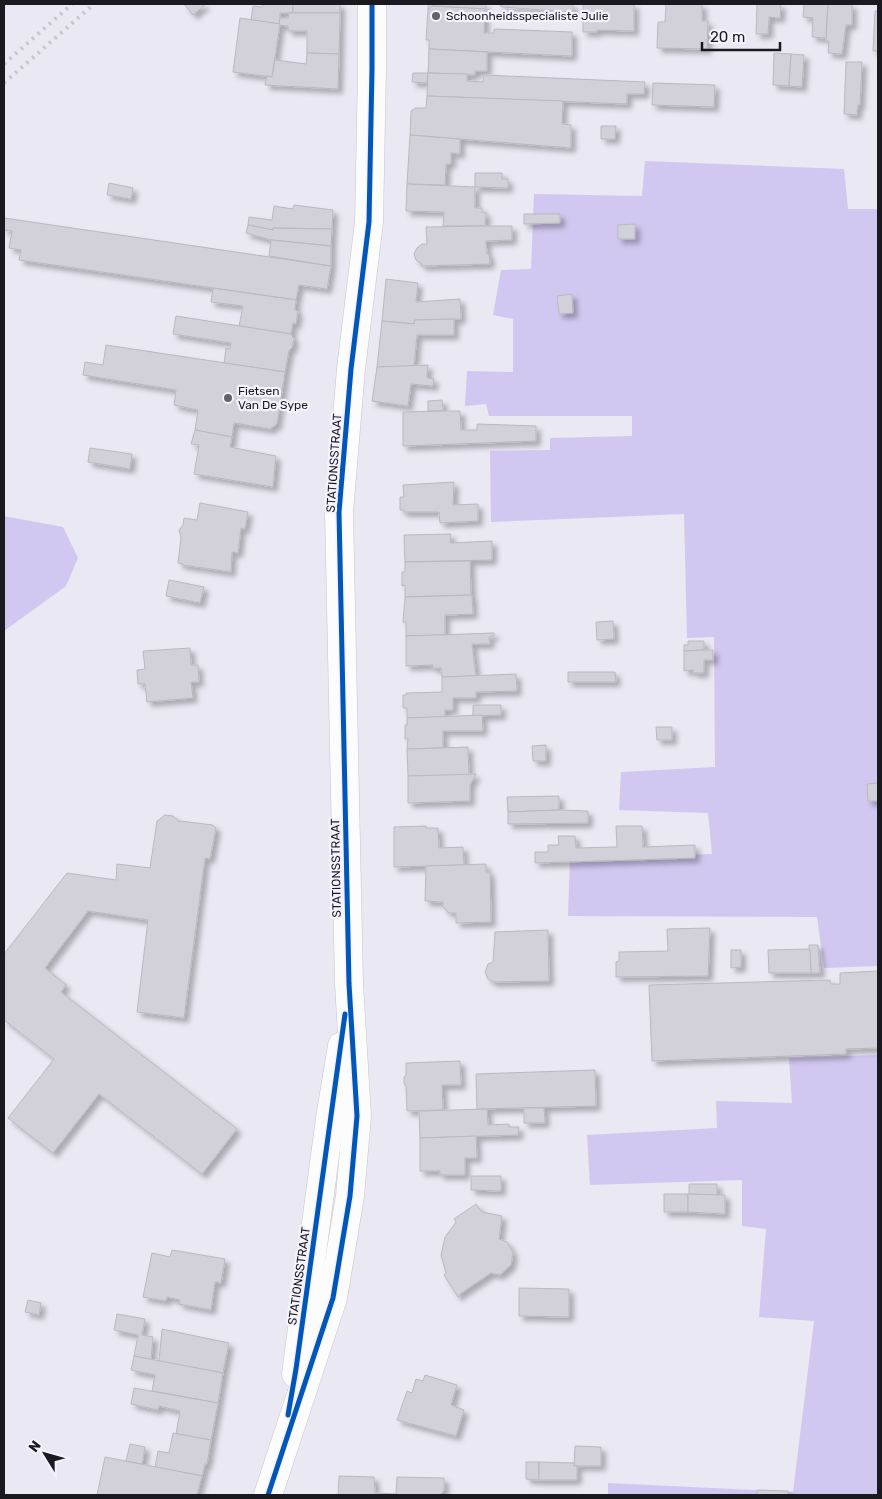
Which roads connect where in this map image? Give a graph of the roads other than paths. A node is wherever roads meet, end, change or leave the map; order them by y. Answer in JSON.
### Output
{"nodes":[{"id":1,"x":372,"y":4,"type":"edge"},
{"id":2,"x":268,"y":1495,"type":"edge"}],
"edges":[{"from":1,"to":2,"type":"main road","name":"STATIONSSTRAAT"}]}
